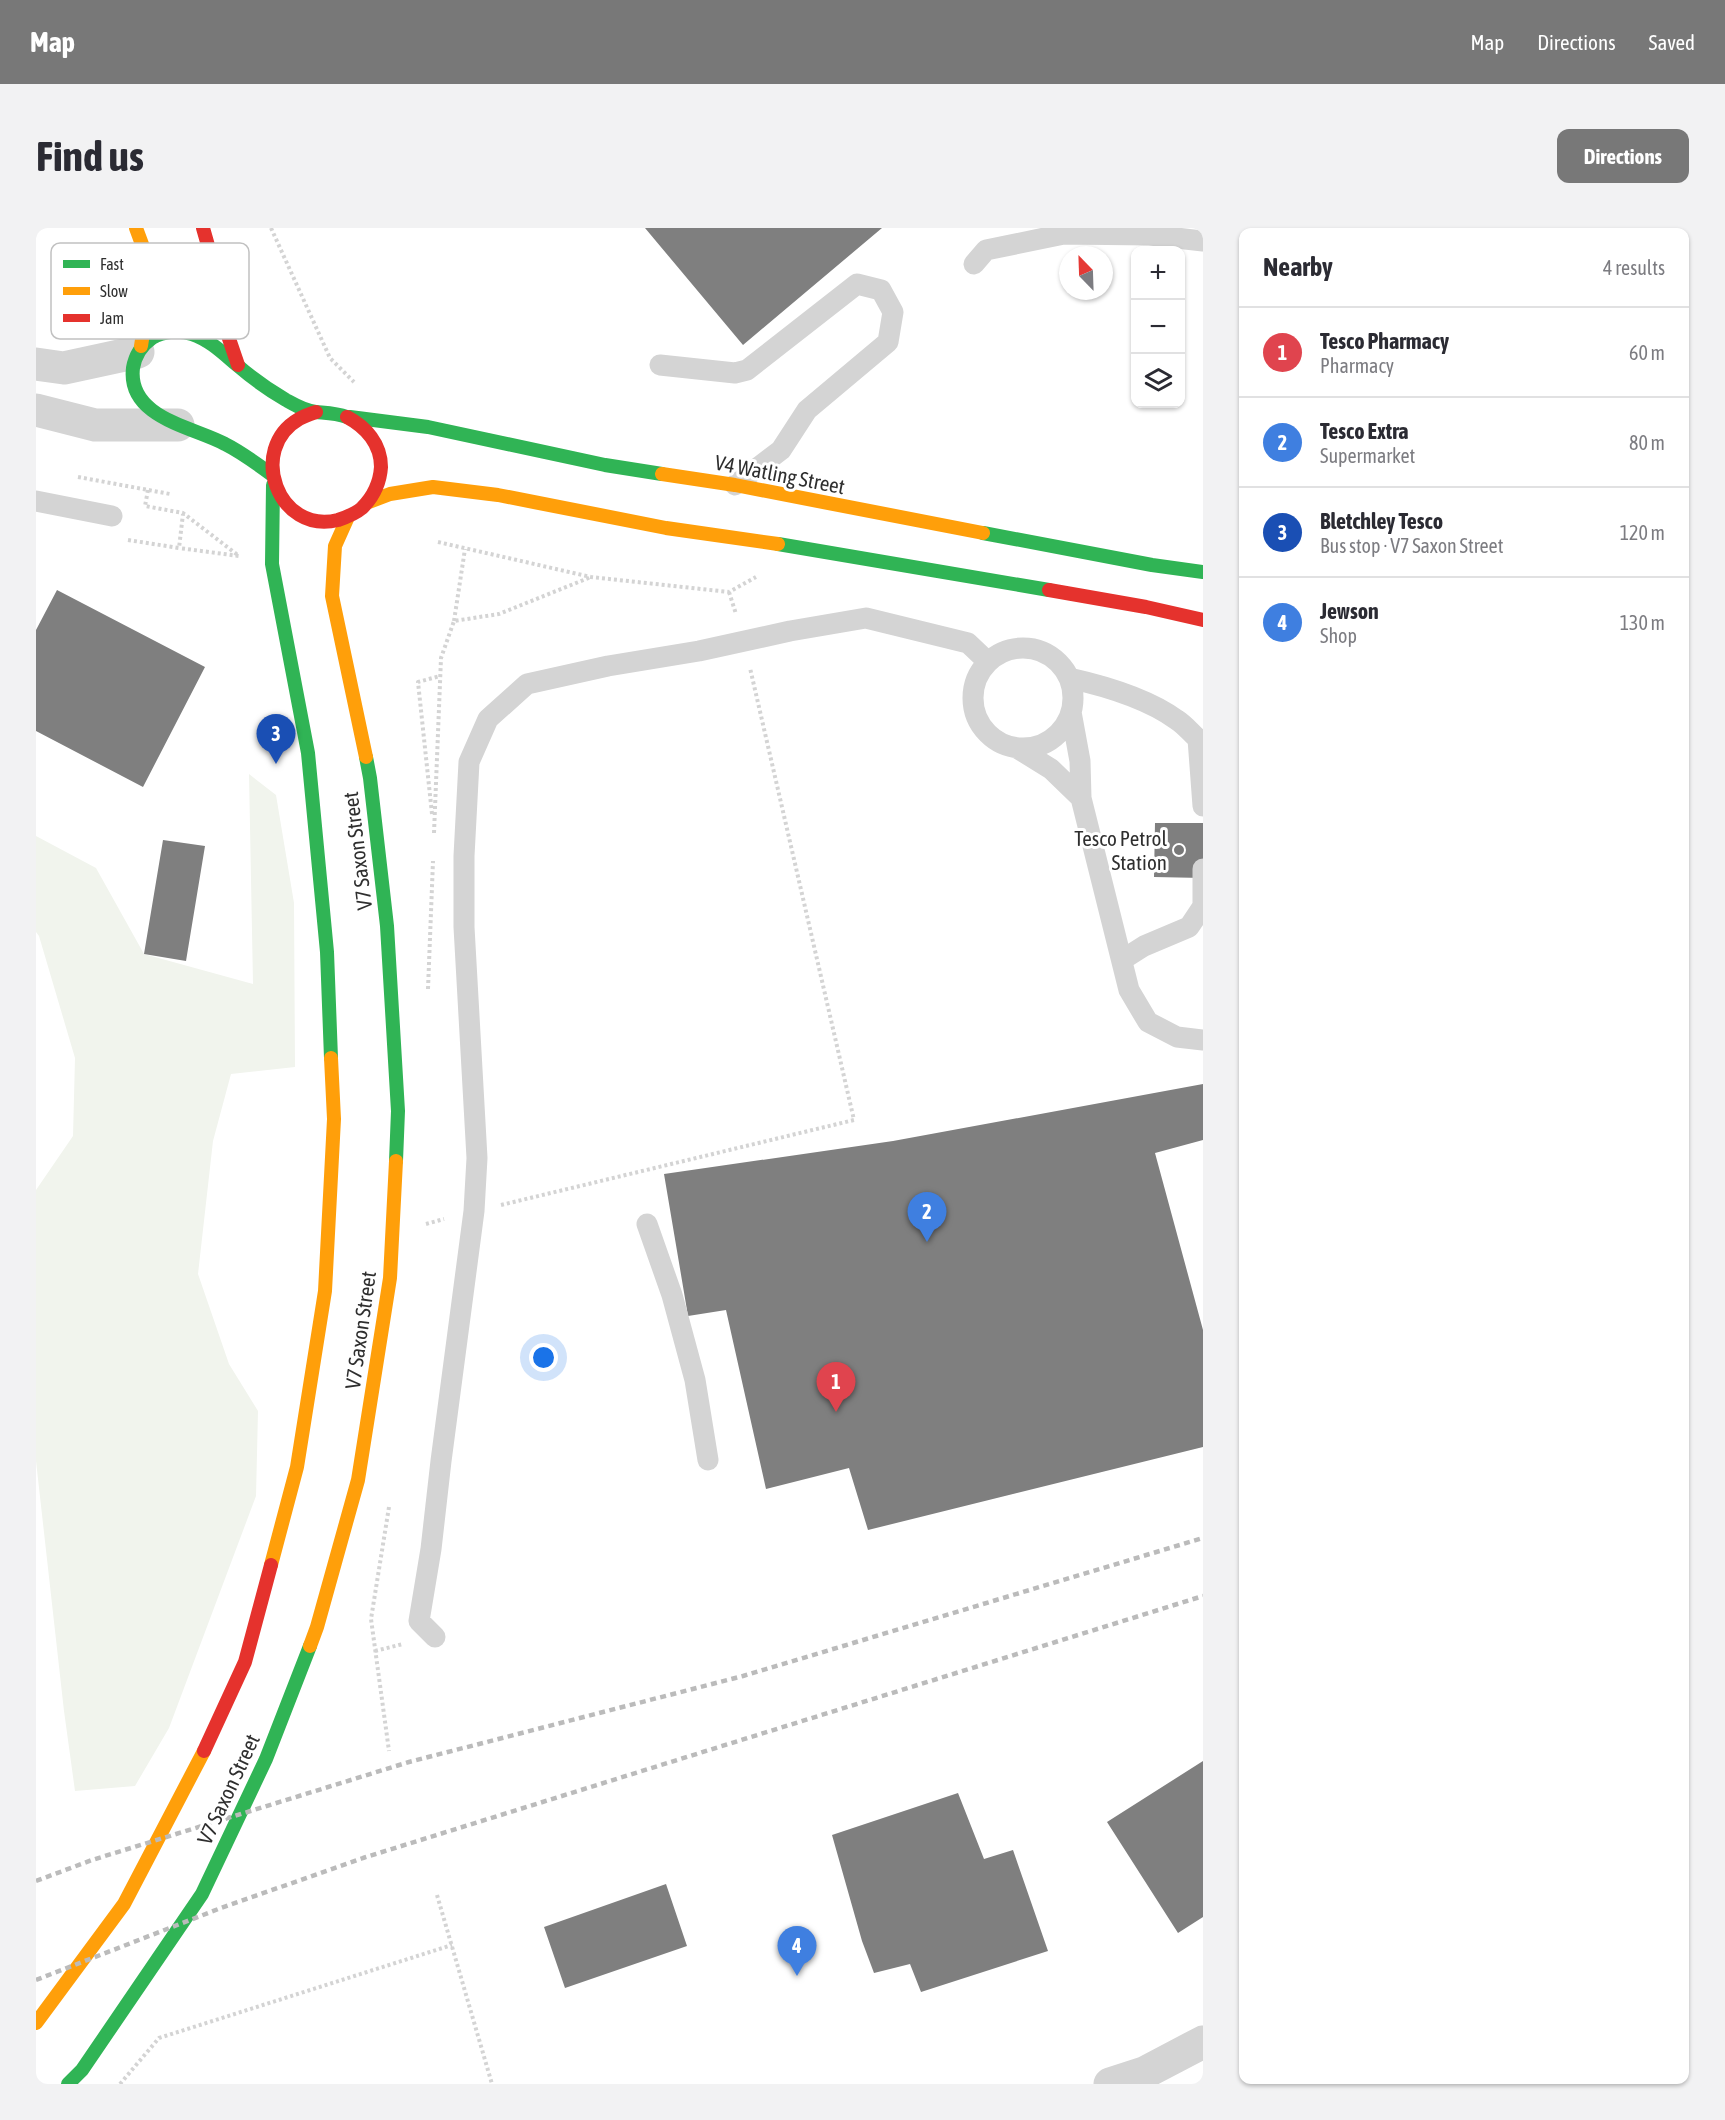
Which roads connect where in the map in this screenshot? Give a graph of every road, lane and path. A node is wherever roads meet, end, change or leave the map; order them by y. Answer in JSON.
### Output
{"nodes":[{"id":1,"x":136,"y":228,"type":"edge"},
{"id":2,"x":203,"y":228,"type":"edge"},
{"id":3,"x":271,"y":228,"type":"edge"},
{"id":4,"x":1203,"y":241,"type":"edge"},
{"id":5,"x":142,"y":243,"type":"edge"},
{"id":6,"x":207,"y":243,"type":"edge"},
{"id":7,"x":974,"y":264,"type":"dead end"},
{"id":8,"x":142,"y":339,"type":"edge"},
{"id":9,"x":154,"y":339,"type":"edge"},
{"id":10,"x":205,"y":339,"type":"edge"},
{"id":11,"x":229,"y":339,"type":"edge"},
{"id":12,"x":140,"y":349,"type":"junction"},
{"id":13,"x":36,"y":364,"type":"edge"},
{"id":14,"x":660,"y":365,"type":"dead end"},
{"id":15,"x":238,"y":366,"type":"junction"},
{"id":16,"x":357,"y":385,"type":"dead end"},
{"id":17,"x":36,"y":410,"type":"edge"},
{"id":18,"x":316,"y":412,"type":"junction"},
{"id":19,"x":350,"y":417,"type":"junction"},
{"id":20,"x":178,"y":425,"type":"junction"},
{"id":21,"x":69,"y":476,"type":"dead end"},
{"id":22,"x":272,"y":479,"type":"junction"},
{"id":23,"x":735,"y":485,"type":"junction"},
{"id":24,"x":148,"y":490,"type":"junction"},
{"id":25,"x":170,"y":494,"type":"dead end"},
{"id":26,"x":36,"y":501,"type":"edge"},
{"id":27,"x":369,"y":502,"type":"junction"},
{"id":28,"x":183,"y":513,"type":"junction"},
{"id":29,"x":112,"y":516,"type":"joint"},
{"id":30,"x":348,"y":517,"type":"junction"},
{"id":31,"x":438,"y":542,"type":"dead end"},
{"id":32,"x":179,"y":548,"type":"junction"},
{"id":33,"x":465,"y":549,"type":"junction"},
{"id":34,"x":765,"y":572,"type":"dead end"},
{"id":35,"x":1203,"y":572,"type":"edge"},
{"id":36,"x":729,"y":592,"type":"junction"},
{"id":37,"x":1203,"y":620,"type":"edge"},
{"id":38,"x":454,"y":621,"type":"dead end"},
{"id":39,"x":744,"y":640,"type":"junction"},
{"id":40,"x":988,"y":662,"type":"junction"},
{"id":41,"x":440,"y":676,"type":"dead end"},
{"id":42,"x":1069,"y":678,"type":"junction"},
{"id":43,"x":1071,"y":712,"type":"junction"},
{"id":44,"x":1017,"y":748,"type":"junction"},
{"id":45,"x":1081,"y":798,"type":"junction"},
{"id":46,"x":1203,"y":806,"type":"edge"},
{"id":47,"x":434,"y":828,"type":"dead end"},
{"id":48,"x":1203,"y":869,"type":"edge"},
{"id":49,"x":1122,"y":960,"type":"junction"},
{"id":50,"x":1203,"y":1040,"type":"edge"},
{"id":51,"x":474,"y":1211,"type":"junction"},
{"id":52,"x":647,"y":1224,"type":"dead end"},
{"id":53,"x":419,"y":1226,"type":"dead end"},
{"id":54,"x":708,"y":1460,"type":"dead end"},
{"id":55,"x":435,"y":1637,"type":"dead end"},
{"id":56,"x":437,"y":1895,"type":"dead end"},
{"id":57,"x":452,"y":1946,"type":"junction"},
{"id":58,"x":36,"y":2023,"type":"edge"},
{"id":59,"x":1203,"y":2042,"type":"edge"},
{"id":60,"x":68,"y":2084,"type":"edge"},
{"id":61,"x":120,"y":2084,"type":"edge"},
{"id":62,"x":492,"y":2084,"type":"edge"},
{"id":63,"x":1110,"y":2084,"type":"edge"}],
"edges":[{"from":1,"to":5,"type":"main road"},
{"from":2,"to":6,"type":"main road"},
{"from":3,"to":16,"type":"path"},
{"from":4,"to":7,"type":"lane"},
{"from":8,"to":12,"type":"main road"},
{"from":9,"to":12,"type":"main road"},
{"from":10,"to":15,"type":"main road"},
{"from":11,"to":15,"type":"main road"},
{"from":12,"to":13,"type":"street"},
{"from":12,"to":20,"type":"main road"},
{"from":14,"to":23,"type":"lane"},
{"from":15,"to":18,"type":"main road"},
{"from":17,"to":20,"type":"street"},
{"from":18,"to":19,"type":"main road"},
{"from":18,"to":22,"type":"main road"},
{"from":19,"to":23,"type":"main road","name":"V4 Watling Street"},
{"from":19,"to":27,"type":"main road"},
{"from":20,"to":22,"type":"main road"},
{"from":21,"to":24,"type":"path"},
{"from":22,"to":30,"type":"main road"},
{"from":22,"to":58,"type":"main road","name":"V7 Saxon Street"},
{"from":23,"to":35,"type":"main road","name":"V4 Watling Street"},
{"from":24,"to":25,"type":"path"},
{"from":24,"to":28,"type":"path"},
{"from":26,"to":29,"type":"lane"},
{"from":27,"to":30,"type":"main road"},
{"from":27,"to":37,"type":"main road"},
{"from":28,"to":32,"type":"path"},
{"from":28,"to":32,"type":"path"},
{"from":29,"to":32,"type":"path"},
{"from":30,"to":60,"type":"main road","name":"V7 Saxon Street"},
{"from":31,"to":33,"type":"path"},
{"from":33,"to":36,"type":"path"},
{"from":33,"to":38,"type":"path"},
{"from":34,"to":36,"type":"path"},
{"from":36,"to":39,"type":"path"},
{"from":39,"to":40,"type":"lane"},
{"from":39,"to":51,"type":"lane"},
{"from":39,"to":51,"type":"path"},
{"from":40,"to":42,"type":"lane"},
{"from":40,"to":44,"type":"lane"},
{"from":41,"to":47,"type":"path"},
{"from":42,"to":43,"type":"lane"},
{"from":42,"to":46,"type":"lane"},
{"from":43,"to":44,"type":"lane"},
{"from":43,"to":45,"type":"lane"},
{"from":44,"to":45,"type":"lane"},
{"from":45,"to":49,"type":"lane"},
{"from":48,"to":49,"type":"lane"},
{"from":49,"to":50,"type":"lane"},
{"from":51,"to":53,"type":"path"},
{"from":51,"to":55,"type":"lane"},
{"from":52,"to":54,"type":"lane"},
{"from":56,"to":57,"type":"path"},
{"from":57,"to":61,"type":"path"},
{"from":57,"to":62,"type":"path"},
{"from":59,"to":63,"type":"street"}]}
